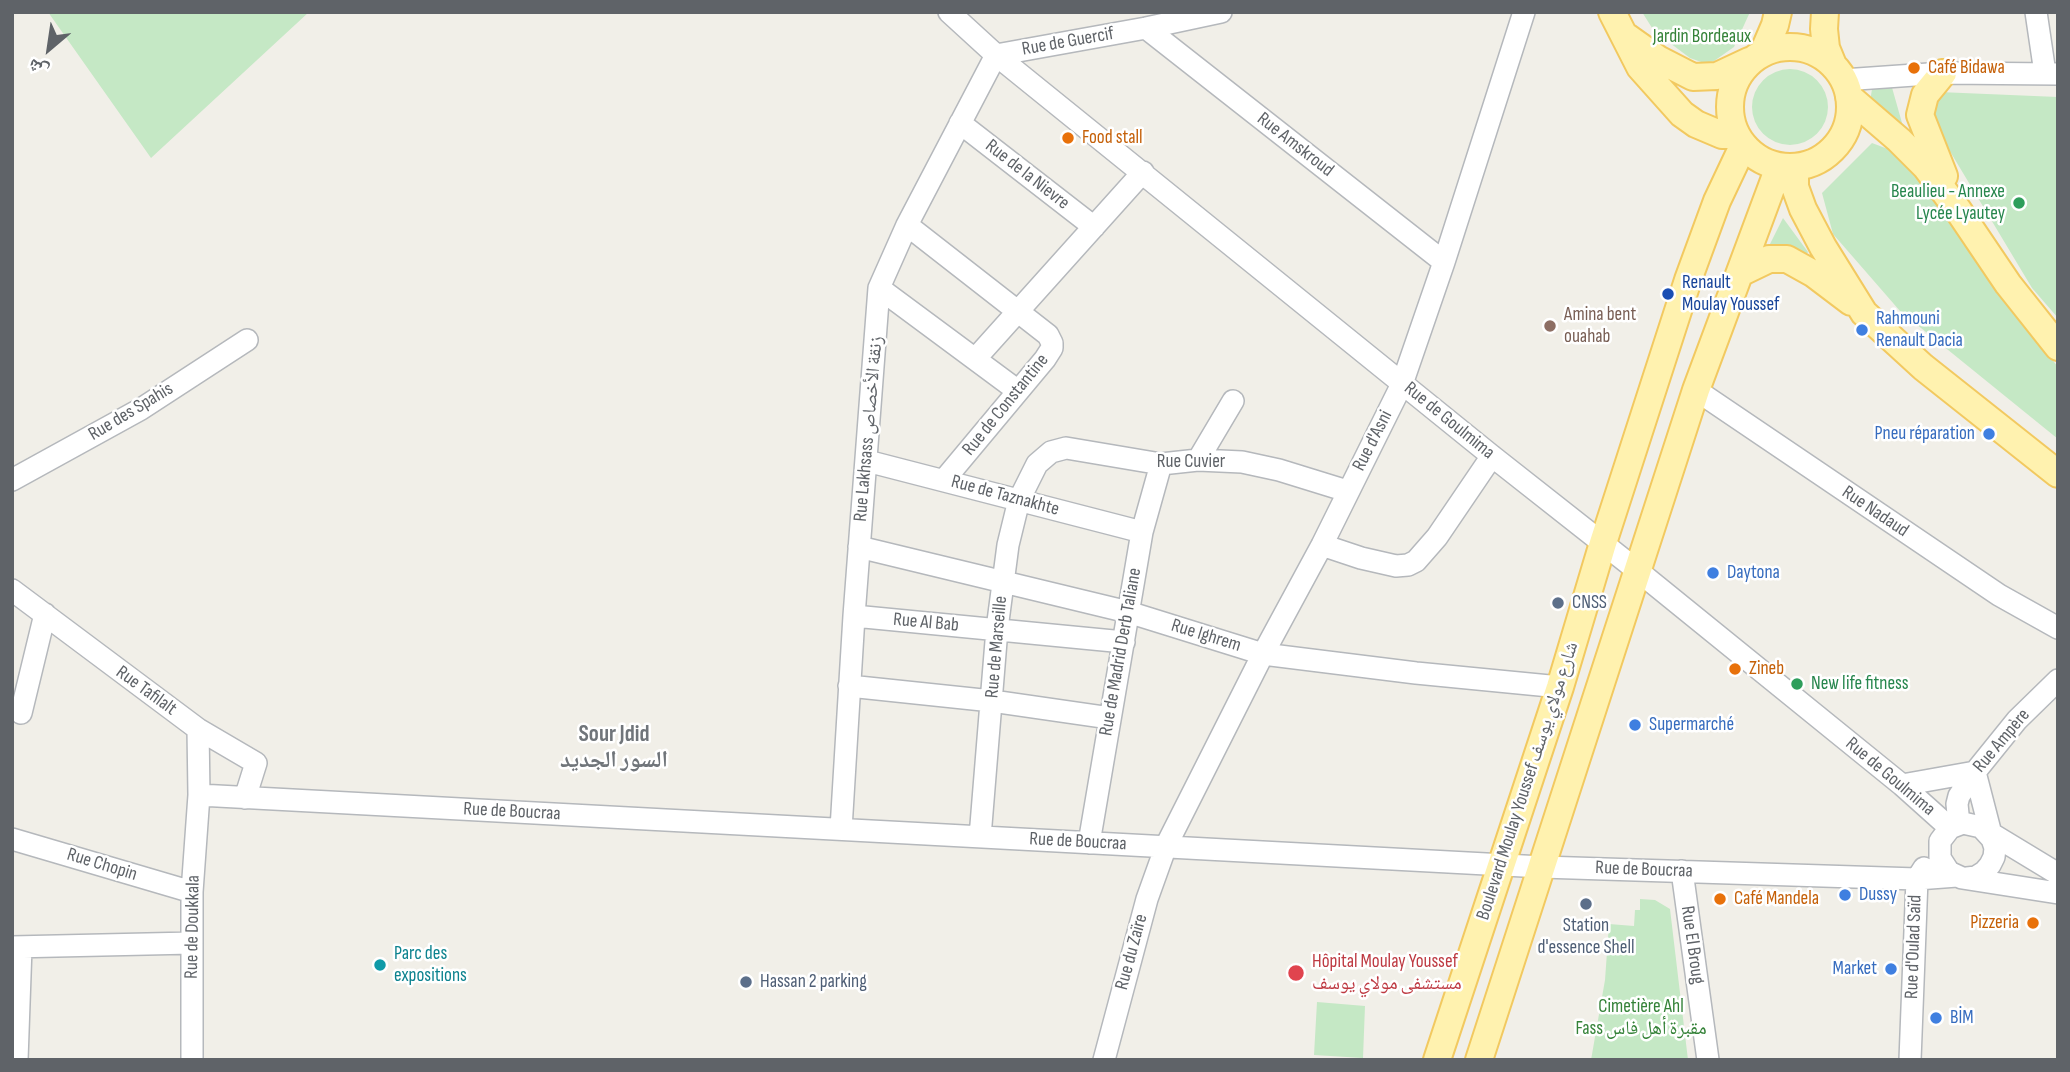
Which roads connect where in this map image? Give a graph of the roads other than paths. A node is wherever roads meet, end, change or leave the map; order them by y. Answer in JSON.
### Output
{"nodes":[{"id":1,"x":949,"y":12,"type":"edge"},
{"id":2,"x":1222,"y":12,"type":"edge"},
{"id":3,"x":1524,"y":12,"type":"edge"},
{"id":4,"x":1612,"y":12,"type":"edge"},
{"id":5,"x":1778,"y":12,"type":"edge"},
{"id":6,"x":1825,"y":12,"type":"edge"},
{"id":7,"x":2036,"y":12,"type":"edge"},
{"id":8,"x":1146,"y":28,"type":"junction"},
{"id":9,"x":1626,"y":36,"type":"junction"},
{"id":10,"x":996,"y":55,"type":"junction"},
{"id":11,"x":1758,"y":56,"type":"junction"},
{"id":12,"x":1943,"y":73,"type":"junction"},
{"id":13,"x":2051,"y":73,"type":"edge"},
{"id":14,"x":1842,"y":80,"type":"junction"},
{"id":15,"x":960,"y":123,"type":"junction"},
{"id":16,"x":1740,"y":141,"type":"junction"},
{"id":17,"x":1787,"y":167,"type":"junction"},
{"id":18,"x":1143,"y":172,"type":"junction"},
{"id":19,"x":1958,"y":210,"type":"junction"},
{"id":20,"x":907,"y":225,"type":"junction"},
{"id":21,"x":1094,"y":227,"type":"junction"},
{"id":22,"x":1444,"y":262,"type":"junction"},
{"id":23,"x":1740,"y":273,"type":"junction"},
{"id":24,"x":880,"y":288,"type":"junction"},
{"id":25,"x":1018,"y":311,"type":"junction"},
{"id":26,"x":1864,"y":313,"type":"junction"},
{"id":27,"x":247,"y":340,"type":"dead end"},
{"id":28,"x":2058,"y":347,"type":"edge"},
{"id":29,"x":976,"y":358,"type":"junction"},
{"id":30,"x":1402,"y":384,"type":"junction"},
{"id":31,"x":1696,"y":390,"type":"junction"},
{"id":32,"x":1018,"y":391,"type":"junction"},
{"id":33,"x":1233,"y":401,"type":"dead end"},
{"id":34,"x":1492,"y":456,"type":"junction"},
{"id":35,"x":1198,"y":460,"type":"junction"},
{"id":36,"x":867,"y":461,"type":"junction"},
{"id":37,"x":1037,"y":464,"type":"joint"},
{"id":38,"x":1161,"y":464,"type":"junction"},
{"id":39,"x":2058,"y":474,"type":"edge"},
{"id":40,"x":12,"y":480,"type":"edge"},
{"id":41,"x":944,"y":480,"type":"junction"},
{"id":42,"x":1347,"y":491,"type":"junction"},
{"id":43,"x":1019,"y":500,"type":"junction"},
{"id":44,"x":1142,"y":532,"type":"junction"},
{"id":45,"x":1603,"y":542,"type":"junction"},
{"id":46,"x":1322,"y":545,"type":"junction"},
{"id":47,"x":859,"y":547,"type":"junction"},
{"id":48,"x":1638,"y":571,"type":"junction"},
{"id":49,"x":1003,"y":583,"type":"junction"},
{"id":50,"x":12,"y":590,"type":"edge"},
{"id":51,"x":1128,"y":611,"type":"junction"},
{"id":52,"x":45,"y":614,"type":"junction"},
{"id":53,"x":854,"y":616,"type":"junction"},
{"id":54,"x":2058,"y":628,"type":"edge"},
{"id":55,"x":997,"y":629,"type":"junction"},
{"id":56,"x":1124,"y":642,"type":"junction"},
{"id":57,"x":1263,"y":653,"type":"junction"},
{"id":58,"x":2058,"y":680,"type":"edge"},
{"id":59,"x":849,"y":686,"type":"junction"},
{"id":60,"x":1560,"y":687,"type":"junction"},
{"id":61,"x":992,"y":701,"type":"junction"},
{"id":62,"x":21,"y":713,"type":"dead end"},
{"id":63,"x":1110,"y":718,"type":"junction"},
{"id":64,"x":198,"y":729,"type":"junction"},
{"id":65,"x":1975,"y":772,"type":"junction"},
{"id":66,"x":1902,"y":785,"type":"junction"},
{"id":67,"x":199,"y":795,"type":"junction"},
{"id":68,"x":245,"y":798,"type":"junction"},
{"id":69,"x":1965,"y":827,"type":"junction"},
{"id":70,"x":841,"y":829,"type":"junction"},
{"id":71,"x":980,"y":836,"type":"junction"},
{"id":72,"x":12,"y":839,"type":"edge"},
{"id":73,"x":1088,"y":843,"type":"junction"},
{"id":74,"x":1166,"y":846,"type":"junction"},
{"id":75,"x":1502,"y":864,"type":"junction"},
{"id":76,"x":1542,"y":867,"type":"junction"},
{"id":77,"x":1682,"y":871,"type":"junction"},
{"id":78,"x":2058,"y":874,"type":"edge"},
{"id":79,"x":1962,"y":877,"type":"junction"},
{"id":80,"x":1917,"y":879,"type":"junction"},
{"id":81,"x":192,"y":892,"type":"junction"},
{"id":82,"x":2058,"y":892,"type":"edge"},
{"id":83,"x":192,"y":943,"type":"junction"},
{"id":84,"x":17,"y":947,"type":"edge"},
{"id":85,"x":17,"y":1060,"type":"edge"},
{"id":86,"x":192,"y":1060,"type":"edge"},
{"id":87,"x":1104,"y":1060,"type":"edge"},
{"id":88,"x":1437,"y":1060,"type":"edge"},
{"id":89,"x":1479,"y":1060,"type":"edge"},
{"id":90,"x":1708,"y":1060,"type":"edge"},
{"id":91,"x":1910,"y":1060,"type":"edge"}],
"edges":[{"from":1,"to":10,"type":"street","name":"Rue de Goulmima"},
{"from":2,"to":8,"type":"street","name":"Rue de Guercif"},
{"from":3,"to":22,"type":"street","name":"Rue d'Asni"},
{"from":4,"to":9,"type":"main road"},
{"from":5,"to":11,"type":"main road"},
{"from":6,"to":14,"type":"main road"},
{"from":7,"to":13,"type":"street"},
{"from":8,"to":10,"type":"street","name":"Rue de Guercif"},
{"from":8,"to":22,"type":"street","name":"Rue Amskroud"},
{"from":9,"to":11,"type":"main road"},
{"from":9,"to":16,"type":"main road"},
{"from":10,"to":15,"type":"street","name":"Rue Lakhsass زنقة الأخصاص"},
{"from":10,"to":18,"type":"street","name":"Rue de Goulmima"},
{"from":11,"to":14,"type":"main road"},
{"from":11,"to":16,"type":"main road"},
{"from":12,"to":13,"type":"street"},
{"from":12,"to":14,"type":"street"},
{"from":12,"to":19,"type":"main road"},
{"from":14,"to":17,"type":"main road"},
{"from":14,"to":19,"type":"main road"},
{"from":15,"to":20,"type":"street","name":"Rue Lakhsass زنقة الأخصاص"},
{"from":15,"to":21,"type":"street","name":"Rue de la Nievre"},
{"from":16,"to":17,"type":"main road"},
{"from":16,"to":45,"type":"main road","name":"Boulevard Moulay Youssef شارع مولاي يوسف"},
{"from":17,"to":23,"type":"main road","name":"Boulevard Moulay Youssef شارع مولاي يوسف"},
{"from":17,"to":26,"type":"main road"},
{"from":18,"to":21,"type":"street"},
{"from":18,"to":30,"type":"street","name":"Rue de Goulmima"},
{"from":19,"to":28,"type":"main road"},
{"from":20,"to":24,"type":"street","name":"Rue Lakhsass زنقة الأخصاص"},
{"from":20,"to":25,"type":"street","name":"Rue de Constantine"},
{"from":21,"to":25,"type":"street"},
{"from":22,"to":30,"type":"street","name":"Rue d'Asni"},
{"from":23,"to":26,"type":"main road"},
{"from":23,"to":31,"type":"main road","name":"Boulevard Moulay Youssef شارع مولاي يوسف"},
{"from":24,"to":29,"type":"street"},
{"from":24,"to":36,"type":"street","name":"Rue Lakhsass زنقة الأخصاص"},
{"from":25,"to":29,"type":"street"},
{"from":25,"to":32,"type":"street","name":"Rue de Constantine"},
{"from":26,"to":39,"type":"main road"},
{"from":27,"to":40,"type":"street","name":"Rue des Spahis"},
{"from":29,"to":32,"type":"street"},
{"from":30,"to":34,"type":"street","name":"Rue de Goulmima"},
{"from":30,"to":42,"type":"street","name":"Rue d'Asni"},
{"from":31,"to":48,"type":"main road","name":"Boulevard Moulay Youssef شارع مولاي يوسف"},
{"from":31,"to":54,"type":"street","name":"Rue Nadaud"},
{"from":32,"to":41,"type":"street","name":"Rue de Constantine"},
{"from":33,"to":35,"type":"street"},
{"from":34,"to":45,"type":"street","name":"Rue de Goulmima"},
{"from":34,"to":46,"type":"street"},
{"from":35,"to":38,"type":"street","name":"Rue Cuvier"},
{"from":35,"to":42,"type":"street","name":"Rue Cuvier"},
{"from":36,"to":41,"type":"street","name":"Rue de Taznakhte"},
{"from":36,"to":47,"type":"street","name":"Rue Lakhsass زنقة الأخصاص"},
{"from":37,"to":38,"type":"street","name":"Rue Cuvier"},
{"from":37,"to":43,"type":"street","name":"Rue de Marseille"},
{"from":38,"to":44,"type":"street","name":"Rue de Madrid Derb Taliane"},
{"from":41,"to":43,"type":"street","name":"Rue de Taznakhte"},
{"from":42,"to":46,"type":"street","name":"Rue d'Asni"},
{"from":43,"to":44,"type":"street","name":"Rue de Taznakhte"},
{"from":43,"to":49,"type":"street","name":"Rue de Marseille"},
{"from":44,"to":51,"type":"street","name":"Rue de Madrid Derb Taliane"},
{"from":45,"to":48,"type":"street","name":"Rue de Goulmima"},
{"from":45,"to":60,"type":"main road","name":"Boulevard Moulay Youssef شارع مولاي يوسف"},
{"from":46,"to":57,"type":"street","name":"Rue d'Asni"},
{"from":47,"to":49,"type":"street","name":"Rue Ighrem"},
{"from":47,"to":53,"type":"street","name":"Rue Lakhsass زنقة الأخصاص"},
{"from":48,"to":66,"type":"street","name":"Rue de Goulmima"},
{"from":48,"to":76,"type":"main road","name":"Boulevard Moulay Youssef شارع مولاي يوسف"},
{"from":49,"to":51,"type":"street","name":"Rue Ighrem"},
{"from":49,"to":55,"type":"street","name":"Rue de Marseille"},
{"from":50,"to":52,"type":"street","name":"Rue Tafilalt"},
{"from":51,"to":56,"type":"street","name":"Rue de Madrid Derb Taliane"},
{"from":51,"to":57,"type":"street","name":"Rue Ighrem"},
{"from":52,"to":62,"type":"street"},
{"from":52,"to":64,"type":"street","name":"Rue Tafilalt"},
{"from":53,"to":55,"type":"street","name":"Rue Al Bab"},
{"from":53,"to":59,"type":"street","name":"Rue Lakhsass زنقة الأخصاص"},
{"from":55,"to":56,"type":"street","name":"Rue Al Bab"},
{"from":55,"to":61,"type":"street","name":"Rue de Marseille"},
{"from":56,"to":63,"type":"street","name":"Rue de Madrid Derb Taliane"},
{"from":57,"to":60,"type":"street","name":"Rue Ighrem"},
{"from":57,"to":74,"type":"street","name":"Rue d'Asni"},
{"from":58,"to":65,"type":"street","name":"Rue Ampère"},
{"from":59,"to":61,"type":"street"},
{"from":59,"to":70,"type":"street","name":"Rue Lakhsass زنقة الأخصاص"},
{"from":60,"to":75,"type":"main road","name":"Boulevard Moulay Youssef شارع مولاي يوسف"},
{"from":61,"to":63,"type":"street"},
{"from":61,"to":71,"type":"street","name":"Rue de Marseille"},
{"from":63,"to":73,"type":"street","name":"Rue de Madrid Derb Taliane"},
{"from":64,"to":67,"type":"street","name":"Rue de Doukkala"},
{"from":64,"to":68,"type":"street","name":"Rue Tafilalt"},
{"from":65,"to":66,"type":"street"},
{"from":65,"to":69,"type":"street"},
{"from":65,"to":69,"type":"street","name":"Rue Ampère"},
{"from":66,"to":69,"type":"street","name":"Rue de Goulmima"},
{"from":67,"to":68,"type":"street","name":"Rue de Boucraa"},
{"from":67,"to":81,"type":"street","name":"Rue de Doukkala"},
{"from":68,"to":70,"type":"street","name":"Rue de Boucraa"},
{"from":69,"to":78,"type":"street","name":"Rue de Goulmima"},
{"from":69,"to":79,"type":"street"},
{"from":69,"to":79,"type":"street"},
{"from":69,"to":80,"type":"street","name":"Rue d'Oulad Saïd"},
{"from":70,"to":71,"type":"street","name":"Rue de Boucraa"},
{"from":71,"to":73,"type":"street","name":"Rue de Boucraa"},
{"from":72,"to":81,"type":"street","name":"Rue Chopin"},
{"from":73,"to":74,"type":"street","name":"Rue de Boucraa"},
{"from":74,"to":75,"type":"street","name":"Rue de Boucraa"},
{"from":74,"to":87,"type":"street","name":"Rue du Zaïre"},
{"from":75,"to":76,"type":"street","name":"Rue de Boucraa"},
{"from":75,"to":88,"type":"main road","name":"Boulevard Moulay Youssef شارع مولاي يوسف"},
{"from":76,"to":77,"type":"street","name":"Rue de Boucraa"},
{"from":76,"to":89,"type":"main road","name":"Boulevard Moulay Youssef شارع مولاي يوسف"},
{"from":77,"to":80,"type":"street","name":"Rue de Boucraa"},
{"from":77,"to":90,"type":"street","name":"Rue El Broug"},
{"from":79,"to":80,"type":"street","name":"Rue de Boucraa"},
{"from":79,"to":82,"type":"street"},
{"from":80,"to":91,"type":"street","name":"Rue d'Oulad Saïd"},
{"from":81,"to":83,"type":"street","name":"Rue de Doukkala"},
{"from":83,"to":84,"type":"street"},
{"from":83,"to":86,"type":"street","name":"Rue de Doukkala"},
{"from":84,"to":85,"type":"street"}]}
